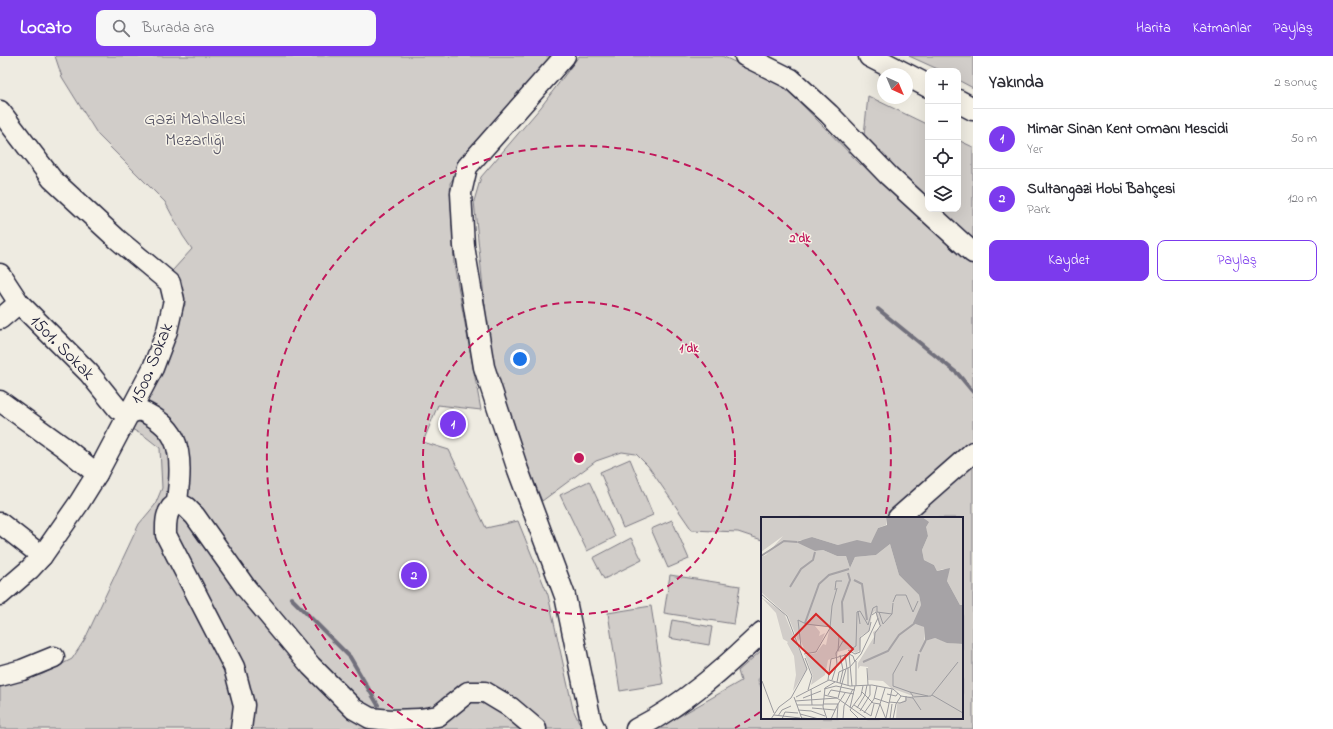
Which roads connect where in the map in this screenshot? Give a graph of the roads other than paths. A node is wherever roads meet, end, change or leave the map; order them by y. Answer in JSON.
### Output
{"nodes":[{"id":1,"x":565,"y":56,"type":"edge"},
{"id":2,"x":745,"y":56,"type":"edge"},
{"id":3,"x":870,"y":56,"type":"edge"},
{"id":4,"x":893,"y":68,"type":"edge"},
{"id":5,"x":913,"y":78,"type":"edge"},
{"id":6,"x":925,"y":84,"type":"edge"},
{"id":7,"x":961,"y":103,"type":"edge"},
{"id":8,"x":973,"y":109,"type":"edge"},
{"id":9,"x":0,"y":111,"type":"edge"},
{"id":10,"x":973,"y":253,"type":"edge"},
{"id":11,"x":0,"y":274,"type":"edge"},
{"id":12,"x":19,"y":303,"type":"junction"},
{"id":13,"x":0,"y":319,"type":"edge"},
{"id":14,"x":0,"y":401,"type":"edge"},
{"id":15,"x":130,"y":413,"type":"junction"},
{"id":16,"x":973,"y":452,"type":"edge"},
{"id":17,"x":97,"y":474,"type":"junction"},
{"id":18,"x":177,"y":503,"type":"junction"},
{"id":19,"x":899,"y":517,"type":"edge"},
{"id":20,"x":0,"y":523,"type":"edge"},
{"id":21,"x":42,"y":556,"type":"junction"},
{"id":22,"x":0,"y":595,"type":"edge"},
{"id":23,"x":761,"y":633,"type":"edge"},
{"id":24,"x":54,"y":657,"type":"dead end"},
{"id":25,"x":0,"y":676,"type":"edge"},
{"id":26,"x":241,"y":729,"type":"edge"},
{"id":27,"x":536,"y":729,"type":"edge"},
{"id":28,"x":595,"y":729,"type":"edge"},
{"id":29,"x":636,"y":729,"type":"edge"}],
"edges":[{"from":1,"to":28,"type":"street"},
{"from":2,"to":10,"type":"street"},
{"from":3,"to":4,"type":"main road"},
{"from":5,"to":6,"type":"main road"},
{"from":7,"to":8,"type":"main road"},
{"from":9,"to":15,"type":"street","name":"1500. Sokak"},
{"from":11,"to":12,"type":"street","name":"1501. Sokak"},
{"from":12,"to":13,"type":"street"},
{"from":12,"to":15,"type":"street","name":"1501. Sokak"},
{"from":14,"to":17,"type":"street"},
{"from":15,"to":17,"type":"street","name":"1500. Sokak"},
{"from":15,"to":18,"type":"street"},
{"from":16,"to":19,"type":"street"},
{"from":17,"to":21,"type":"street","name":"1500. Sokak"},
{"from":18,"to":26,"type":"street"},
{"from":18,"to":27,"type":"street"},
{"from":20,"to":21,"type":"street"},
{"from":21,"to":22,"type":"street","name":"1500. Sokak"},
{"from":23,"to":29,"type":"street"},
{"from":24,"to":25,"type":"street"}]}
